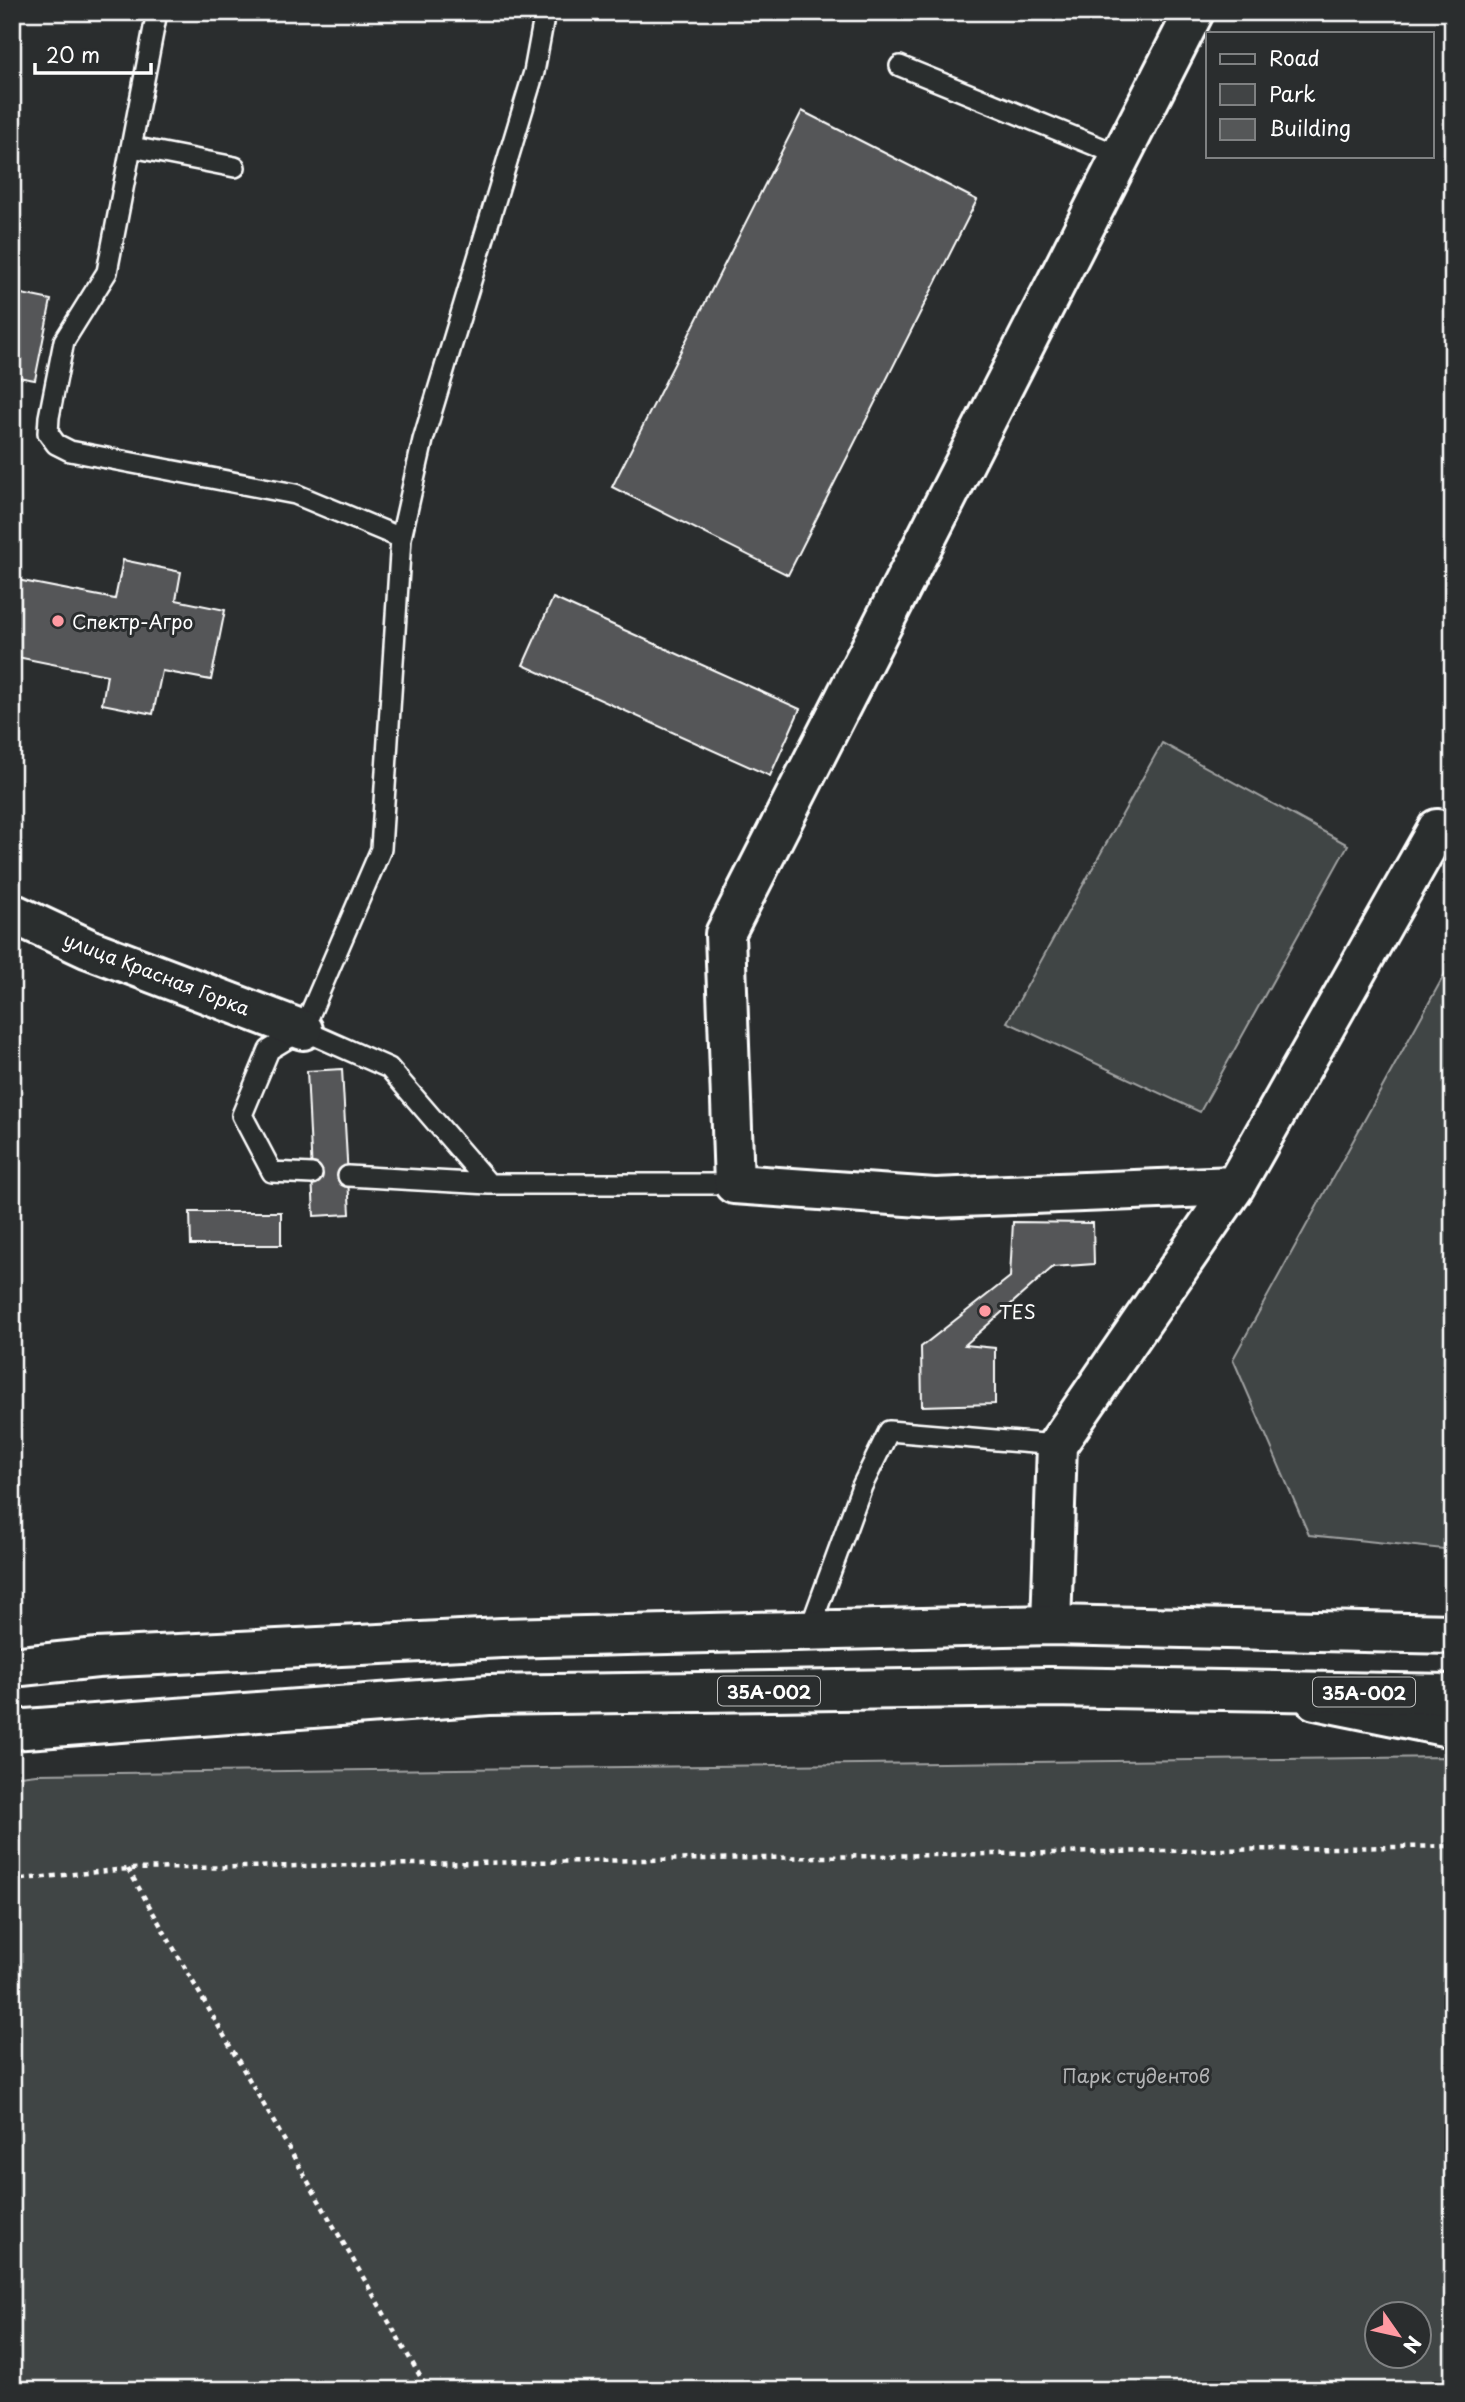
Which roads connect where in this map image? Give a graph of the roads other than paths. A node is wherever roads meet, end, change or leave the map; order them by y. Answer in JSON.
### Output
{"nodes":[{"id":1,"x":157,"y":12,"type":"edge"},
{"id":2,"x":545,"y":12,"type":"edge"},
{"id":3,"x":1194,"y":12,"type":"edge"},
{"id":4,"x":900,"y":66,"type":"dead end"},
{"id":5,"x":132,"y":147,"type":"junction"},
{"id":6,"x":1121,"y":156,"type":"junction"},
{"id":7,"x":235,"y":167,"type":"dead end"},
{"id":8,"x":401,"y":538,"type":"junction"},
{"id":9,"x":1453,"y":836,"type":"edge"},
{"id":10,"x":12,"y":913,"type":"edge"},
{"id":11,"x":303,"y":1030,"type":"junction"},
{"id":12,"x":312,"y":1174,"type":"dead end"},
{"id":13,"x":348,"y":1176,"type":"dead end"},
{"id":14,"x":489,"y":1184,"type":"junction"},
{"id":15,"x":734,"y":1184,"type":"junction"},
{"id":16,"x":1235,"y":1186,"type":"junction"},
{"id":17,"x":1057,"y":1445,"type":"junction"},
{"id":18,"x":1051,"y":1625,"type":"junction"},
{"id":19,"x":810,"y":1631,"type":"junction"},
{"id":20,"x":1453,"y":1634,"type":"edge"},
{"id":21,"x":12,"y":1667,"type":"edge"},
{"id":22,"x":1276,"y":1690,"type":"junction"},
{"id":23,"x":1453,"y":1694,"type":"edge"},
{"id":24,"x":1453,"y":1728,"type":"edge"},
{"id":25,"x":12,"y":1730,"type":"edge"}],
"edges":[{"from":1,"to":5,"type":"lane"},
{"from":2,"to":8,"type":"lane"},
{"from":3,"to":6,"type":"street"},
{"from":4,"to":6,"type":"lane"},
{"from":5,"to":7,"type":"lane"},
{"from":5,"to":8,"type":"lane"},
{"from":6,"to":15,"type":"street"},
{"from":8,"to":11,"type":"lane"},
{"from":9,"to":16,"type":"street"},
{"from":10,"to":11,"type":"street","name":"улица Красная Горка"},
{"from":11,"to":12,"type":"lane"},
{"from":11,"to":14,"type":"lane"},
{"from":13,"to":14,"type":"lane"},
{"from":14,"to":15,"type":"lane"},
{"from":15,"to":16,"type":"street"},
{"from":16,"to":17,"type":"street"},
{"from":17,"to":18,"type":"street"},
{"from":17,"to":19,"type":"lane"},
{"from":18,"to":19,"type":"street"},
{"from":18,"to":20,"type":"street"},
{"from":19,"to":21,"type":"street"},
{"from":22,"to":23,"type":"street","number":"35А-002"},
{"from":22,"to":24,"type":"street"},
{"from":22,"to":25,"type":"street","number":"35А-002"}]}
